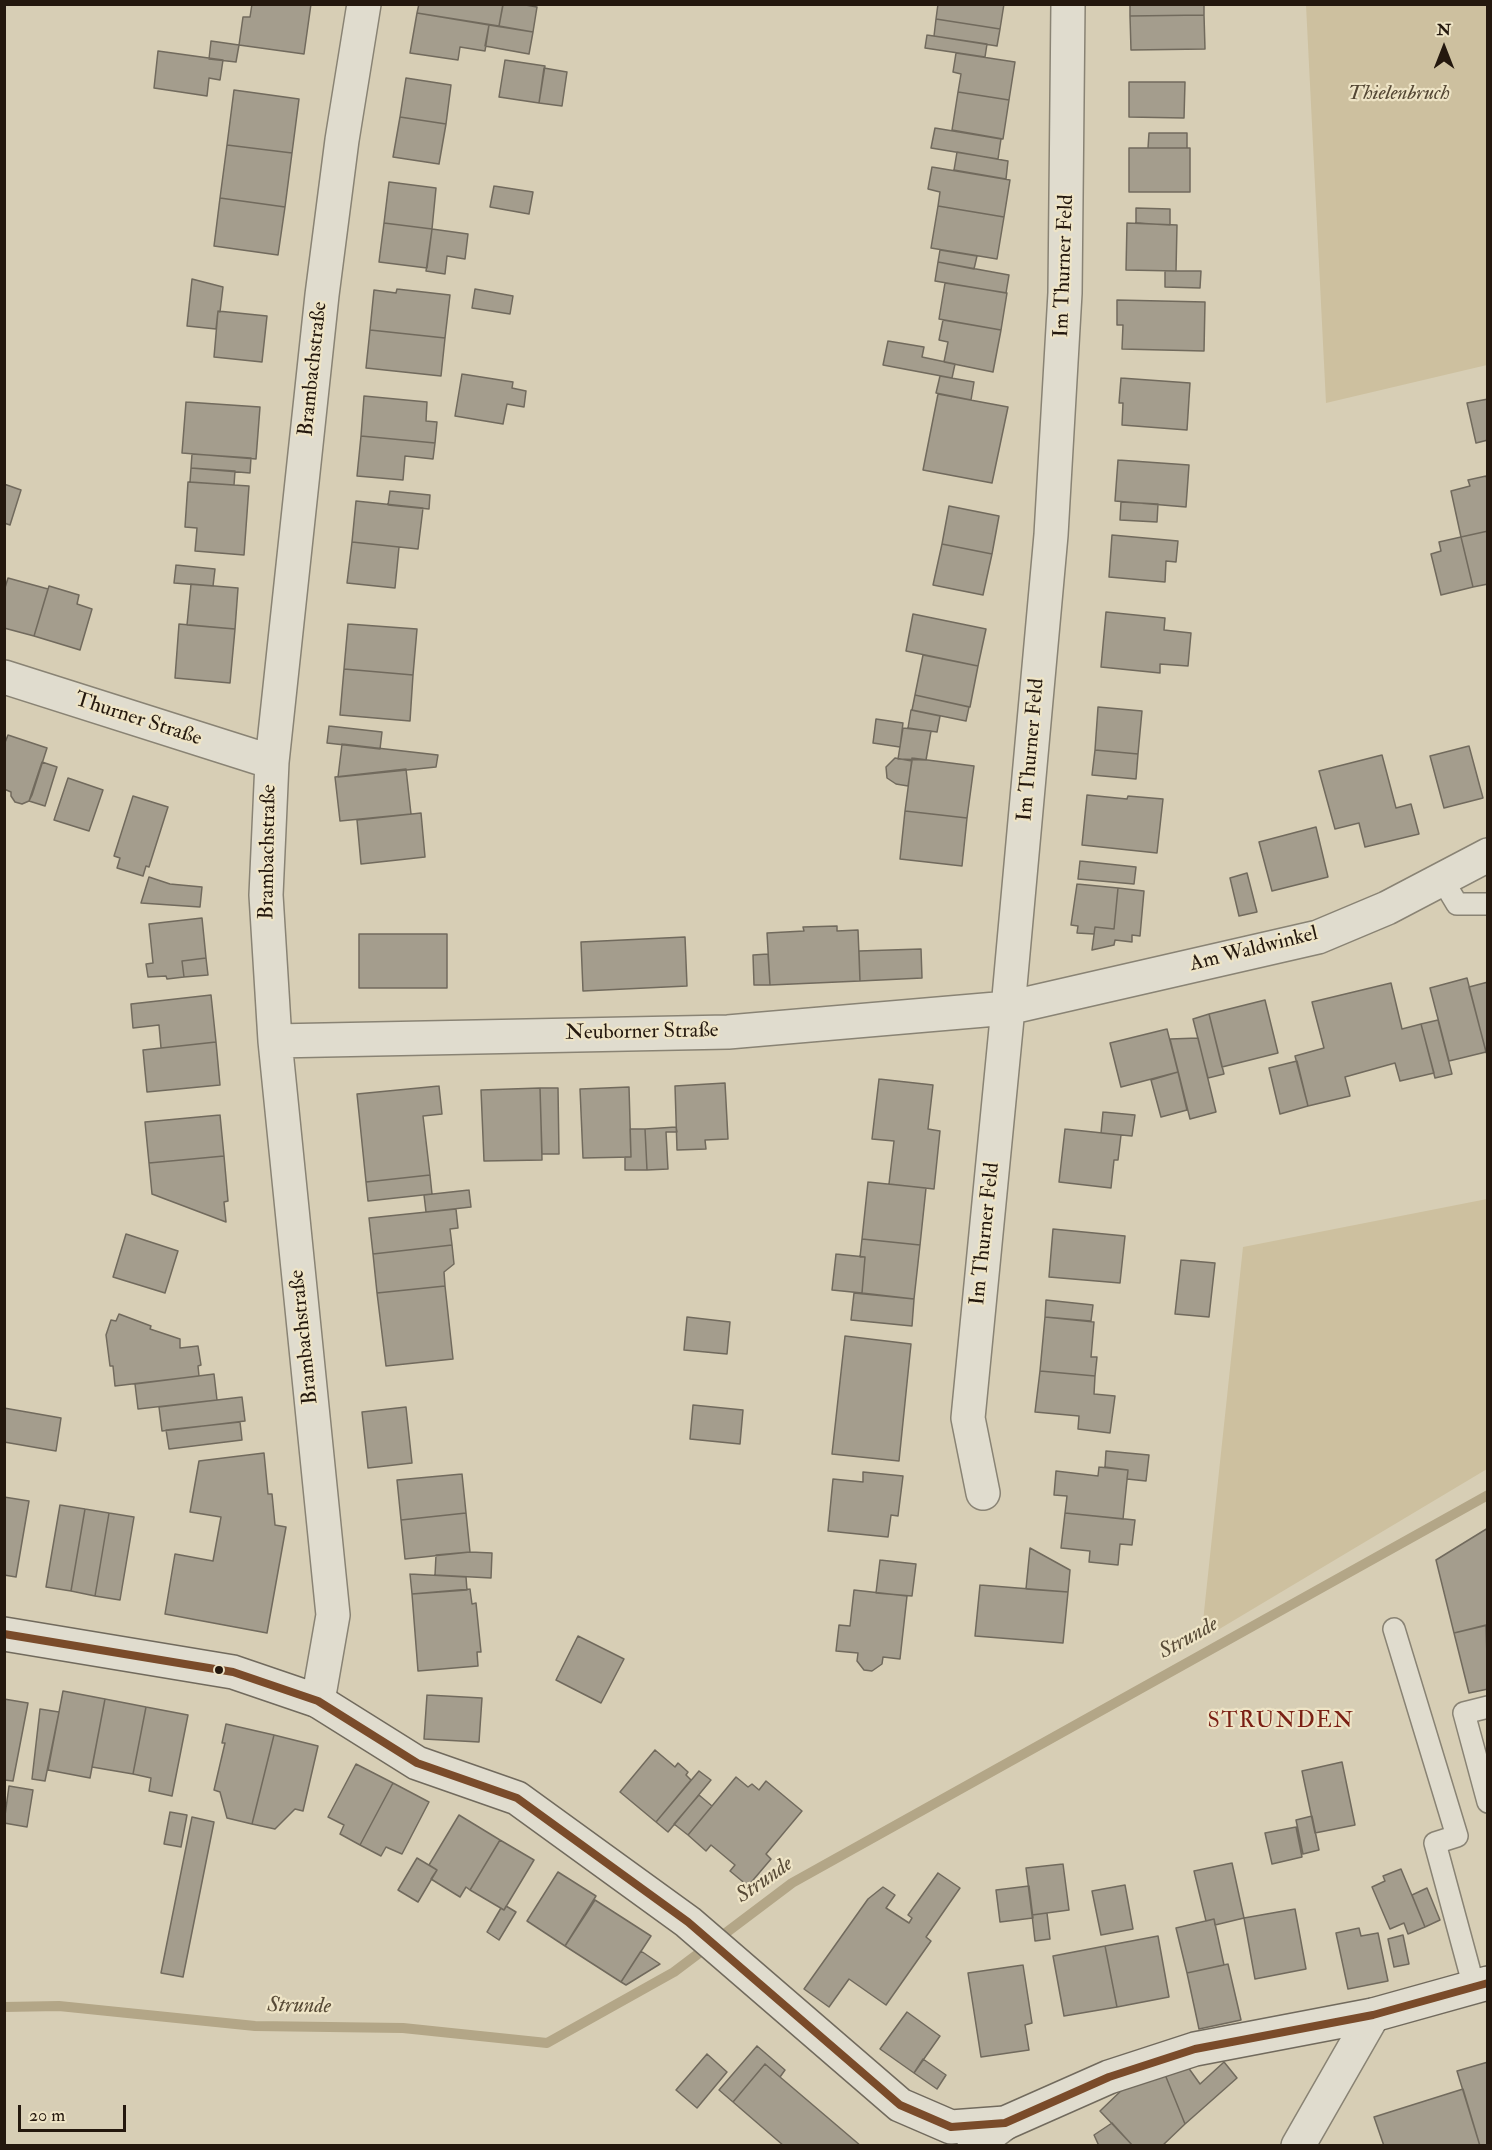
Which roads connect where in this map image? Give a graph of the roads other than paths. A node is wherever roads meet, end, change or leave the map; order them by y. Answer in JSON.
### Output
{"nodes":[{"id":1,"x":364,"y":4,"type":"edge"},
{"id":2,"x":1068,"y":4,"type":"edge"},
{"id":3,"x":4,"y":677,"type":"edge"},
{"id":4,"x":272,"y":762,"type":"junction"},
{"id":5,"x":1488,"y":855,"type":"edge"},
{"id":6,"x":1442,"y":879,"type":"junction"},
{"id":7,"x":1488,"y":904,"type":"edge"},
{"id":8,"x":1008,"y":1008,"type":"junction"},
{"id":9,"x":275,"y":1041,"type":"junction"},
{"id":10,"x":983,"y":1493,"type":"dead end"},
{"id":11,"x":1394,"y":1629,"type":"dead end"},
{"id":12,"x":4,"y":1634,"type":"edge"},
{"id":13,"x":318,"y":1701,"type":"junction"},
{"id":14,"x":1488,"y":1707,"type":"edge"},
{"id":15,"x":1488,"y":1802,"type":"edge"},
{"id":16,"x":1481,"y":1985,"type":"edge"},
{"id":17,"x":1373,"y":2015,"type":"junction"},
{"id":18,"x":1005,"y":2123,"type":"junction"},
{"id":19,"x":974,"y":2145,"type":"edge"},
{"id":20,"x":1298,"y":2145,"type":"edge"}],
"edges":[{"from":1,"to":4,"type":"street","name":"Brambachstraße"},
{"from":2,"to":8,"type":"street","name":"Im Thurner Feld"},
{"from":3,"to":4,"type":"street","name":"Thurner Straße"},
{"from":4,"to":9,"type":"street","name":"Brambachstraße"},
{"from":5,"to":6,"type":"street","name":"Am Waldwinkel"},
{"from":6,"to":7,"type":"lane"},
{"from":6,"to":8,"type":"street","name":"Am Waldwinkel"},
{"from":8,"to":9,"type":"street","name":"Neuborner Straße"},
{"from":8,"to":10,"type":"street","name":"Im Thurner Feld"},
{"from":9,"to":13,"type":"street","name":"Brambachstraße"},
{"from":11,"to":16,"type":"lane"},
{"from":12,"to":13,"type":"street"},
{"from":13,"to":18,"type":"street"},
{"from":14,"to":15,"type":"lane"},
{"from":16,"to":17,"type":"street"},
{"from":17,"to":18,"type":"street"},
{"from":17,"to":20,"type":"street"},
{"from":18,"to":19,"type":"street"}]}
